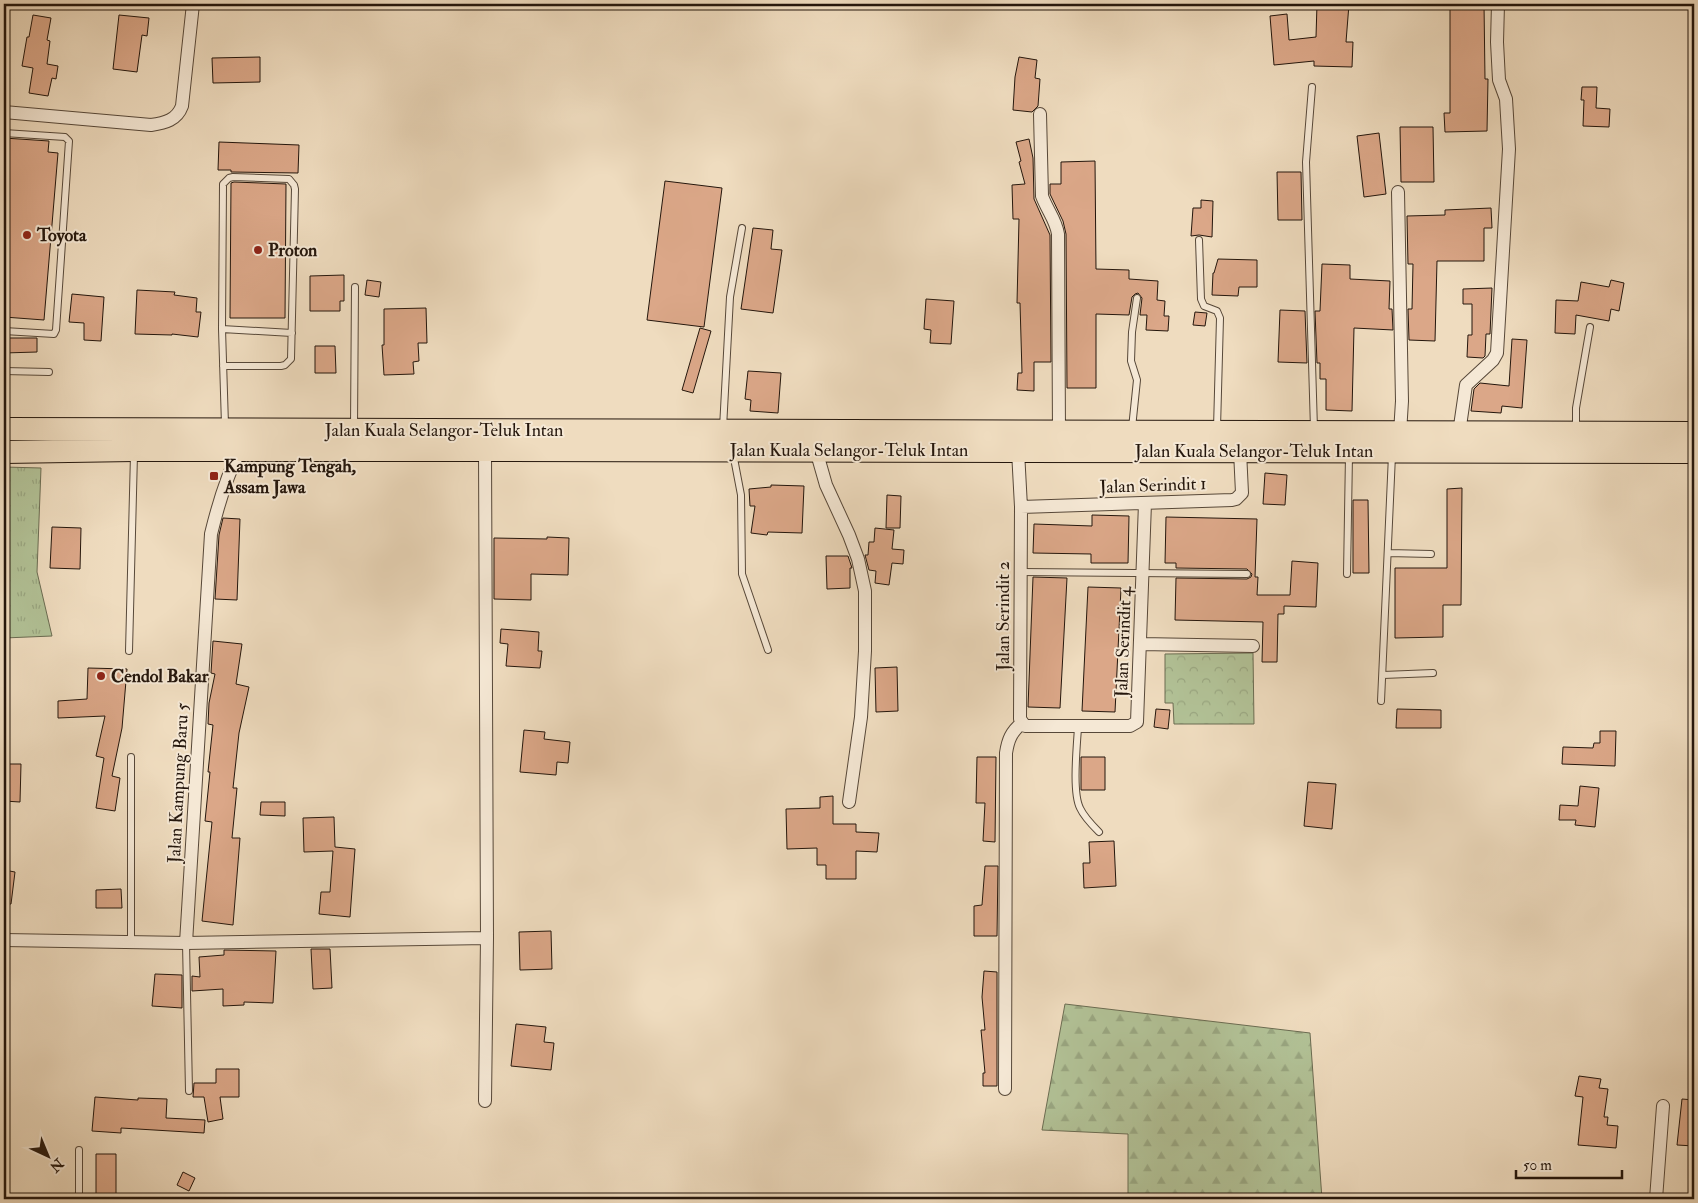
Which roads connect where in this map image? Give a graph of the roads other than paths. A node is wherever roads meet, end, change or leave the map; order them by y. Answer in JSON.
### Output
{"nodes":[{"id":1,"x":193,"y":4,"type":"edge"},
{"id":2,"x":1498,"y":4,"type":"edge"},
{"id":3,"x":1312,"y":87,"type":"dead end"},
{"id":4,"x":4,"y":112,"type":"edge"},
{"id":5,"x":1040,"y":114,"type":"dead end"},
{"id":6,"x":4,"y":133,"type":"edge"},
{"id":7,"x":1398,"y":192,"type":"dead end"},
{"id":8,"x":742,"y":228,"type":"dead end"},
{"id":9,"x":1199,"y":240,"type":"dead end"},
{"id":10,"x":355,"y":287,"type":"dead end"},
{"id":11,"x":1137,"y":298,"type":"dead end"},
{"id":12,"x":1590,"y":327,"type":"dead end"},
{"id":13,"x":222,"y":329,"type":"junction"},
{"id":14,"x":4,"y":331,"type":"edge"},
{"id":15,"x":292,"y":333,"type":"junction"},
{"id":16,"x":223,"y":366,"type":"junction"},
{"id":17,"x":4,"y":371,"type":"edge"},
{"id":18,"x":49,"y":372,"type":"dead end"},
{"id":19,"x":4,"y":385,"type":"edge"},
{"id":20,"x":5,"y":428,"type":"edge"},
{"id":21,"x":225,"y":429,"type":"junction"},
{"id":22,"x":354,"y":430,"type":"junction"},
{"id":23,"x":722,"y":431,"type":"junction"},
{"id":24,"x":1060,"y":432,"type":"junction"},
{"id":25,"x":1132,"y":432,"type":"junction"},
{"id":26,"x":1217,"y":432,"type":"junction"},
{"id":27,"x":1314,"y":432,"type":"junction"},
{"id":28,"x":1459,"y":433,"type":"junction"},
{"id":29,"x":1576,"y":433,"type":"junction"},
{"id":30,"x":1694,"y":433,"type":"edge"},
{"id":31,"x":1396,"y":442,"type":"junction"},
{"id":32,"x":134,"y":450,"type":"junction"},
{"id":33,"x":240,"y":450,"type":"junction"},
{"id":34,"x":485,"y":450,"type":"junction"},
{"id":35,"x":733,"y":450,"type":"junction"},
{"id":36,"x":816,"y":450,"type":"junction"},
{"id":37,"x":1018,"y":451,"type":"junction"},
{"id":38,"x":1240,"y":451,"type":"junction"},
{"id":39,"x":4,"y":452,"type":"edge"},
{"id":40,"x":1349,"y":452,"type":"junction"},
{"id":41,"x":1694,"y":452,"type":"edge"},
{"id":42,"x":1145,"y":503,"type":"junction"},
{"id":43,"x":1021,"y":507,"type":"junction"},
{"id":44,"x":1388,"y":553,"type":"junction"},
{"id":45,"x":1432,"y":554,"type":"dead end"},
{"id":46,"x":1021,"y":572,"type":"junction"},
{"id":47,"x":1143,"y":574,"type":"junction"},
{"id":48,"x":1247,"y":574,"type":"dead end"},
{"id":49,"x":1347,"y":574,"type":"dead end"},
{"id":50,"x":1141,"y":644,"type":"junction"},
{"id":51,"x":1253,"y":646,"type":"dead end"},
{"id":52,"x":768,"y":650,"type":"dead end"},
{"id":53,"x":130,"y":651,"type":"dead end"},
{"id":54,"x":1433,"y":673,"type":"dead end"},
{"id":55,"x":1383,"y":675,"type":"junction"},
{"id":56,"x":1381,"y":701,"type":"dead end"},
{"id":57,"x":1022,"y":723,"type":"junction"},
{"id":58,"x":1078,"y":726,"type":"junction"},
{"id":59,"x":131,"y":757,"type":"dead end"},
{"id":60,"x":850,"y":802,"type":"dead end"},
{"id":61,"x":1099,"y":832,"type":"dead end"},
{"id":62,"x":488,"y":938,"type":"junction"},
{"id":63,"x":4,"y":940,"type":"edge"},
{"id":64,"x":130,"y":941,"type":"junction"},
{"id":65,"x":186,"y":943,"type":"junction"},
{"id":66,"x":1005,"y":1089,"type":"dead end"},
{"id":67,"x":189,"y":1091,"type":"dead end"},
{"id":68,"x":485,"y":1101,"type":"dead end"},
{"id":69,"x":1663,"y":1106,"type":"dead end"},
{"id":70,"x":79,"y":1150,"type":"dead end"},
{"id":71,"x":79,"y":1199,"type":"edge"},
{"id":72,"x":1656,"y":1199,"type":"edge"}],
"edges":[{"from":1,"to":4,"type":"street"},
{"from":2,"to":28,"type":"street"},
{"from":3,"to":27,"type":"lane"},
{"from":5,"to":24,"type":"street"},
{"from":6,"to":14,"type":"lane"},
{"from":7,"to":31,"type":"street"},
{"from":8,"to":23,"type":"lane"},
{"from":9,"to":26,"type":"lane"},
{"from":10,"to":22,"type":"lane"},
{"from":11,"to":25,"type":"lane"},
{"from":12,"to":29,"type":"lane"},
{"from":13,"to":15,"type":"lane"},
{"from":13,"to":15,"type":"lane"},
{"from":13,"to":16,"type":"lane"},
{"from":15,"to":16,"type":"lane"},
{"from":16,"to":21,"type":"lane"},
{"from":17,"to":18,"type":"lane"},
{"from":19,"to":20,"type":"lane"},
{"from":20,"to":21,"type":"highway","name":"Jalan Kuala Selangor-Teluk Intan"},
{"from":21,"to":22,"type":"highway","name":"Jalan Kuala Selangor-Teluk Intan"},
{"from":22,"to":23,"type":"highway","name":"Jalan Kuala Selangor-Teluk Intan"},
{"from":23,"to":24,"type":"highway","name":"Jalan Kuala Selangor-Teluk Intan"},
{"from":24,"to":25,"type":"highway","name":"Jalan Kuala Selangor-Teluk Intan"},
{"from":25,"to":26,"type":"highway","name":"Jalan Kuala Selangor-Teluk Intan"},
{"from":26,"to":27,"type":"highway","name":"Jalan Kuala Selangor-Teluk Intan"},
{"from":27,"to":31,"type":"highway","name":"Jalan Kuala Selangor-Teluk Intan"},
{"from":28,"to":29,"type":"highway","name":"Jalan Kuala Selangor-Teluk Intan"},
{"from":28,"to":31,"type":"highway","name":"Jalan Kuala Selangor-Teluk Intan"},
{"from":29,"to":30,"type":"highway","name":"Jalan Kuala Selangor-Teluk Intan"},
{"from":31,"to":40,"type":"highway","name":"Jalan Kuala Selangor-Teluk Intan"},
{"from":31,"to":41,"type":"highway","name":"Jalan Kuala Selangor-Teluk Intan"},
{"from":31,"to":44,"type":"lane"},
{"from":32,"to":33,"type":"highway","name":"Jalan Kuala Selangor-Teluk Intan"},
{"from":32,"to":39,"type":"highway","name":"Jalan Kuala Selangor-Teluk Intan"},
{"from":32,"to":53,"type":"lane"},
{"from":33,"to":34,"type":"highway","name":"Jalan Kuala Selangor-Teluk Intan"},
{"from":33,"to":65,"type":"street","name":"Jalan Kampung Baru 5"},
{"from":34,"to":35,"type":"highway","name":"Jalan Kuala Selangor-Teluk Intan"},
{"from":34,"to":62,"type":"street"},
{"from":35,"to":36,"type":"highway","name":"Jalan Kuala Selangor-Teluk Intan"},
{"from":35,"to":52,"type":"lane"},
{"from":36,"to":37,"type":"highway","name":"Jalan Kuala Selangor-Teluk Intan"},
{"from":36,"to":60,"type":"street"},
{"from":37,"to":38,"type":"highway","name":"Jalan Kuala Selangor-Teluk Intan"},
{"from":37,"to":43,"type":"street","name":"Jalan Serindit 2"},
{"from":38,"to":40,"type":"highway","name":"Jalan Kuala Selangor-Teluk Intan"},
{"from":38,"to":42,"type":"street","name":"Jalan Serindit 1"},
{"from":40,"to":49,"type":"lane"},
{"from":42,"to":43,"type":"street","name":"Jalan Serindit 1"},
{"from":42,"to":47,"type":"street","name":"Jalan Serindit 4"},
{"from":43,"to":46,"type":"street","name":"Jalan Serindit 2"},
{"from":44,"to":45,"type":"lane"},
{"from":44,"to":55,"type":"lane"},
{"from":46,"to":47,"type":"lane"},
{"from":46,"to":57,"type":"street","name":"Jalan Serindit 2"},
{"from":47,"to":48,"type":"lane"},
{"from":47,"to":50,"type":"street","name":"Jalan Serindit 4"},
{"from":50,"to":51,"type":"street"},
{"from":50,"to":58,"type":"street","name":"Jalan Serindit 4"},
{"from":54,"to":55,"type":"lane"},
{"from":55,"to":56,"type":"lane"},
{"from":57,"to":58,"type":"street"},
{"from":57,"to":66,"type":"street"},
{"from":58,"to":61,"type":"lane"},
{"from":59,"to":64,"type":"lane"},
{"from":62,"to":65,"type":"street"},
{"from":62,"to":68,"type":"street"},
{"from":63,"to":64,"type":"street"},
{"from":64,"to":65,"type":"street"},
{"from":65,"to":67,"type":"lane"},
{"from":69,"to":72,"type":"street"},
{"from":70,"to":71,"type":"lane"}]}
